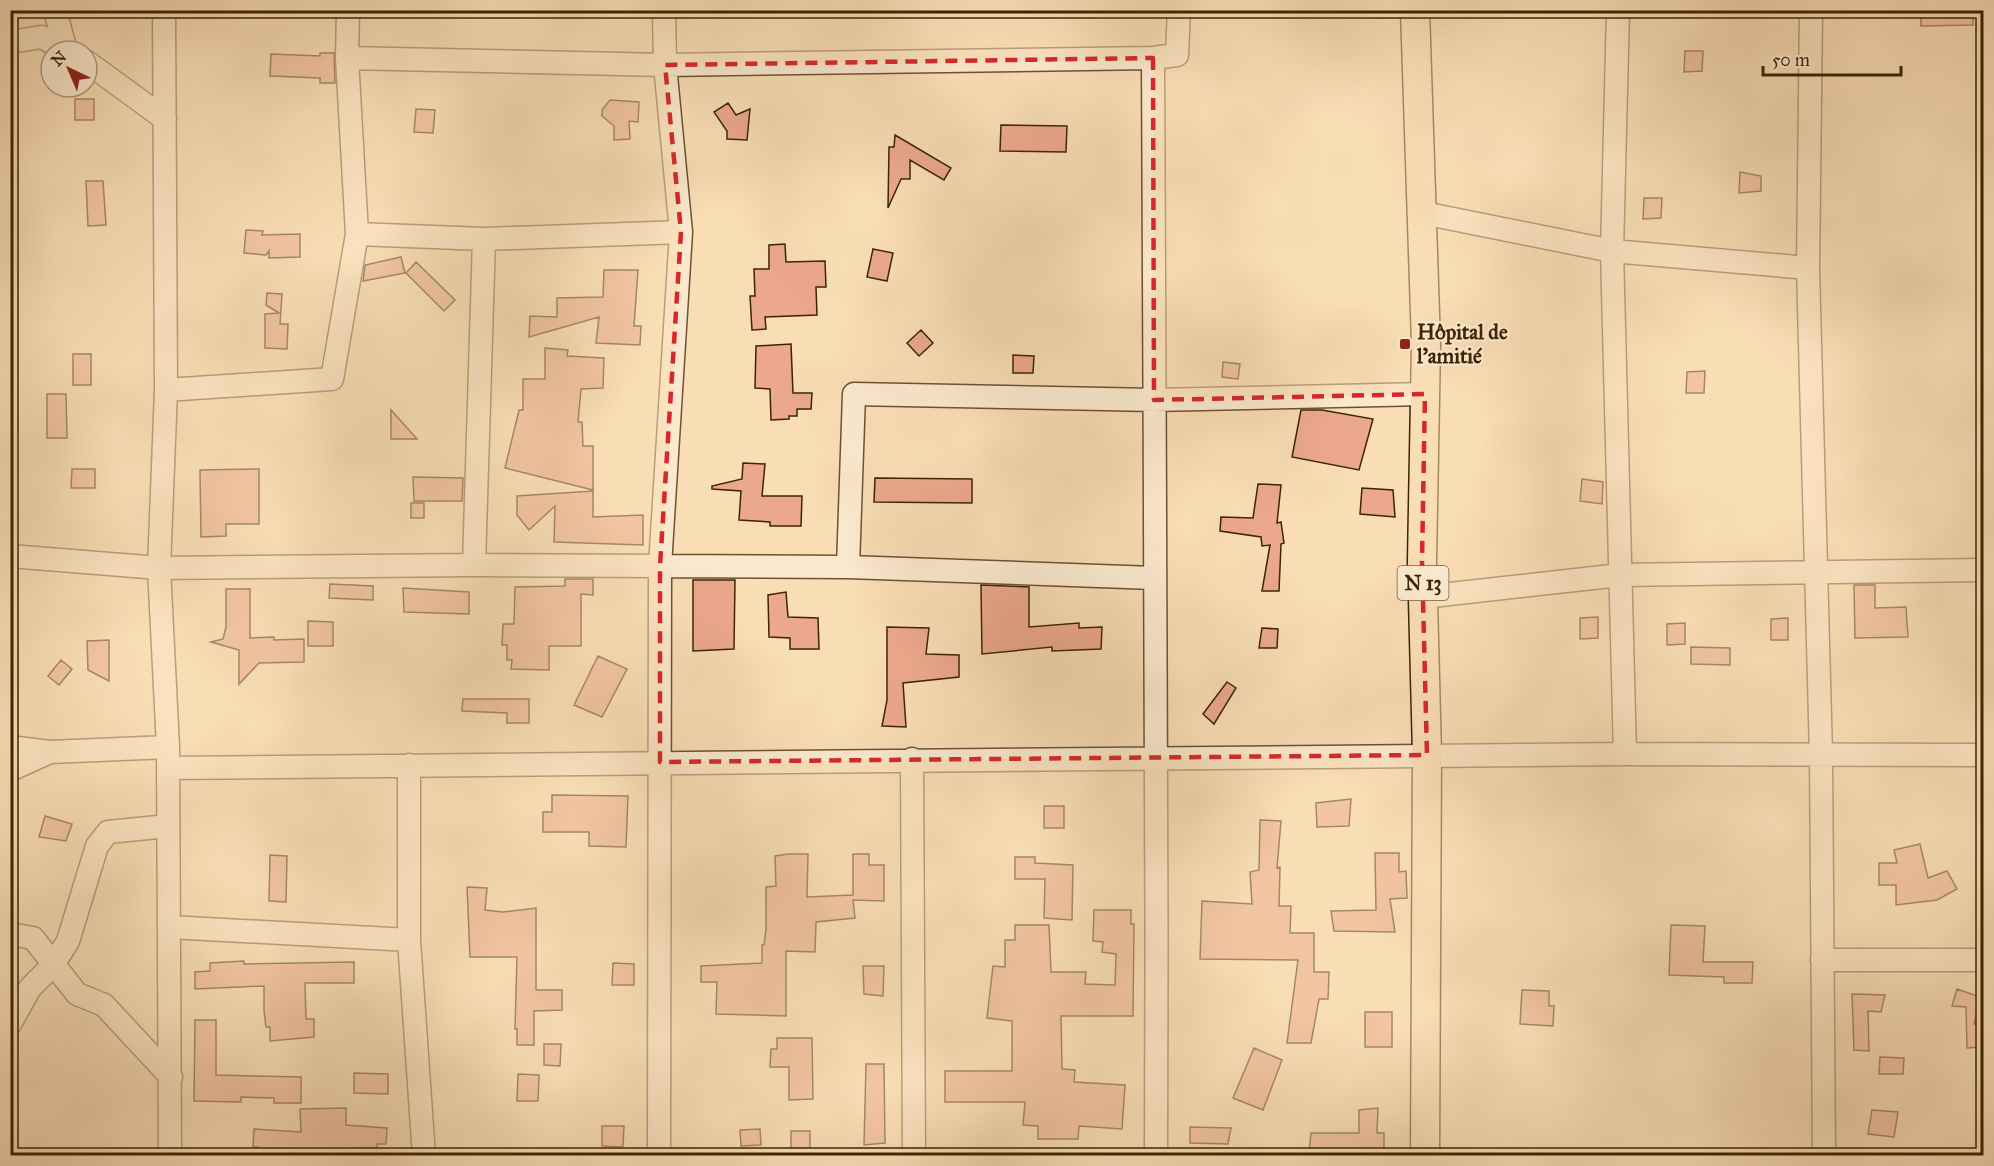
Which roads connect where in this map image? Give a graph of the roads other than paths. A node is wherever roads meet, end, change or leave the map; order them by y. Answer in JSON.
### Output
{"nodes":[{"id":1,"x":55,"y":10,"type":"edge"},
{"id":2,"x":164,"y":10,"type":"edge"},
{"id":3,"x":348,"y":10,"type":"edge"},
{"id":4,"x":664,"y":10,"type":"edge"},
{"id":5,"x":1179,"y":10,"type":"edge"},
{"id":6,"x":1415,"y":10,"type":"edge"},
{"id":7,"x":1618,"y":10,"type":"edge"},
{"id":8,"x":1811,"y":10,"type":"edge"},
{"id":9,"x":44,"y":39,"type":"edge"},
{"id":10,"x":63,"y":39,"type":"edge"},
{"id":11,"x":10,"y":42,"type":"edge"},
{"id":12,"x":347,"y":58,"type":"junction"},
{"id":13,"x":1153,"y":58,"type":"junction"},
{"id":14,"x":665,"y":65,"type":"junction"},
{"id":15,"x":99,"y":71,"type":"edge"},
{"id":16,"x":165,"y":119,"type":"junction"},
{"id":17,"x":1423,"y":213,"type":"junction"},
{"id":18,"x":681,"y":232,"type":"junction"},
{"id":19,"x":357,"y":234,"type":"junction"},
{"id":20,"x":484,"y":239,"type":"junction"},
{"id":21,"x":1612,"y":251,"type":"junction"},
{"id":22,"x":1808,"y":268,"type":"junction"},
{"id":23,"x":166,"y":390,"type":"junction"},
{"id":24,"x":1425,"y":394,"type":"junction"},
{"id":25,"x":1154,"y":400,"type":"junction"},
{"id":26,"x":10,"y":556,"type":"edge"},
{"id":27,"x":474,"y":565,"type":"junction"},
{"id":28,"x":660,"y":566,"type":"junction"},
{"id":29,"x":848,"y":567,"type":"junction"},
{"id":30,"x":159,"y":568,"type":"junction"},
{"id":31,"x":1983,"y":570,"type":"edge"},
{"id":32,"x":1816,"y":573,"type":"junction"},
{"id":33,"x":1620,"y":575,"type":"junction"},
{"id":34,"x":1154,"y":578,"type":"junction"},
{"id":35,"x":1423,"y":597,"type":"junction"},
{"id":36,"x":10,"y":747,"type":"edge"},
{"id":37,"x":50,"y":752,"type":"junction"},
{"id":38,"x":1625,"y":754,"type":"junction"},
{"id":39,"x":1427,"y":755,"type":"junction"},
{"id":40,"x":1821,"y":755,"type":"junction"},
{"id":41,"x":1983,"y":755,"type":"edge"},
{"id":42,"x":168,"y":758,"type":"junction"},
{"id":43,"x":912,"y":759,"type":"junction"},
{"id":44,"x":1158,"y":759,"type":"junction"},
{"id":45,"x":660,"y":762,"type":"junction"},
{"id":46,"x":409,"y":765,"type":"junction"},
{"id":47,"x":10,"y":770,"type":"edge"},
{"id":48,"x":168,"y":826,"type":"junction"},
{"id":49,"x":169,"y":927,"type":"junction"},
{"id":50,"x":10,"y":934,"type":"edge"},
{"id":51,"x":409,"y":940,"type":"junction"},
{"id":52,"x":1822,"y":960,"type":"junction"},
{"id":53,"x":1983,"y":960,"type":"edge"},
{"id":54,"x":53,"y":965,"type":"junction"},
{"id":55,"x":10,"y":1024,"type":"edge"},
{"id":56,"x":171,"y":1077,"type":"junction"},
{"id":57,"x":170,"y":1155,"type":"edge"},
{"id":58,"x":424,"y":1155,"type":"edge"},
{"id":59,"x":659,"y":1155,"type":"edge"},
{"id":60,"x":914,"y":1155,"type":"edge"},
{"id":61,"x":1156,"y":1155,"type":"edge"},
{"id":62,"x":1425,"y":1155,"type":"edge"},
{"id":63,"x":1824,"y":1155,"type":"edge"}],
"edges":[{"from":1,"to":10,"type":"street"},
{"from":2,"to":16,"type":"street"},
{"from":3,"to":12,"type":"street"},
{"from":4,"to":14,"type":"street"},
{"from":5,"to":13,"type":"street"},
{"from":6,"to":17,"type":"main road","number":"N 13"},
{"from":7,"to":21,"type":"street"},
{"from":8,"to":22,"type":"street"},
{"from":9,"to":11,"type":"street"},
{"from":12,"to":14,"type":"street"},
{"from":12,"to":19,"type":"street"},
{"from":13,"to":14,"type":"street"},
{"from":13,"to":25,"type":"street"},
{"from":14,"to":18,"type":"street"},
{"from":15,"to":16,"type":"street"},
{"from":16,"to":23,"type":"street"},
{"from":17,"to":21,"type":"street"},
{"from":17,"to":24,"type":"main road","number":"N 13"},
{"from":18,"to":20,"type":"street"},
{"from":18,"to":28,"type":"street"},
{"from":19,"to":20,"type":"street"},
{"from":19,"to":23,"type":"street"},
{"from":20,"to":27,"type":"street"},
{"from":21,"to":22,"type":"street"},
{"from":21,"to":33,"type":"street"},
{"from":22,"to":32,"type":"street"},
{"from":23,"to":30,"type":"street"},
{"from":24,"to":25,"type":"street"},
{"from":24,"to":35,"type":"main road","number":"N 13"},
{"from":25,"to":29,"type":"street"},
{"from":25,"to":34,"type":"street"},
{"from":26,"to":30,"type":"street"},
{"from":27,"to":28,"type":"street"},
{"from":27,"to":30,"type":"street"},
{"from":28,"to":29,"type":"street"},
{"from":28,"to":45,"type":"street"},
{"from":29,"to":34,"type":"street"},
{"from":30,"to":42,"type":"street"},
{"from":31,"to":32,"type":"street"},
{"from":32,"to":33,"type":"street"},
{"from":32,"to":40,"type":"street"},
{"from":33,"to":35,"type":"street"},
{"from":33,"to":38,"type":"street"},
{"from":34,"to":44,"type":"street"},
{"from":35,"to":39,"type":"main road","number":"N 13"},
{"from":36,"to":37,"type":"street"},
{"from":37,"to":42,"type":"street"},
{"from":37,"to":47,"type":"street"},
{"from":38,"to":39,"type":"street"},
{"from":38,"to":40,"type":"street"},
{"from":39,"to":44,"type":"street"},
{"from":39,"to":62,"type":"main road","number":"N 13"},
{"from":40,"to":41,"type":"street"},
{"from":40,"to":52,"type":"street"},
{"from":42,"to":46,"type":"street"},
{"from":42,"to":48,"type":"street"},
{"from":43,"to":44,"type":"street"},
{"from":43,"to":45,"type":"street"},
{"from":43,"to":60,"type":"street"},
{"from":44,"to":61,"type":"street"},
{"from":45,"to":46,"type":"street"},
{"from":45,"to":59,"type":"street"},
{"from":46,"to":51,"type":"street"},
{"from":48,"to":49,"type":"street"},
{"from":48,"to":54,"type":"street"},
{"from":49,"to":51,"type":"street"},
{"from":49,"to":56,"type":"street"},
{"from":50,"to":54,"type":"street"},
{"from":51,"to":58,"type":"street"},
{"from":52,"to":53,"type":"street"},
{"from":52,"to":63,"type":"street"},
{"from":54,"to":55,"type":"street"},
{"from":54,"to":56,"type":"street"},
{"from":56,"to":57,"type":"street"}]}
